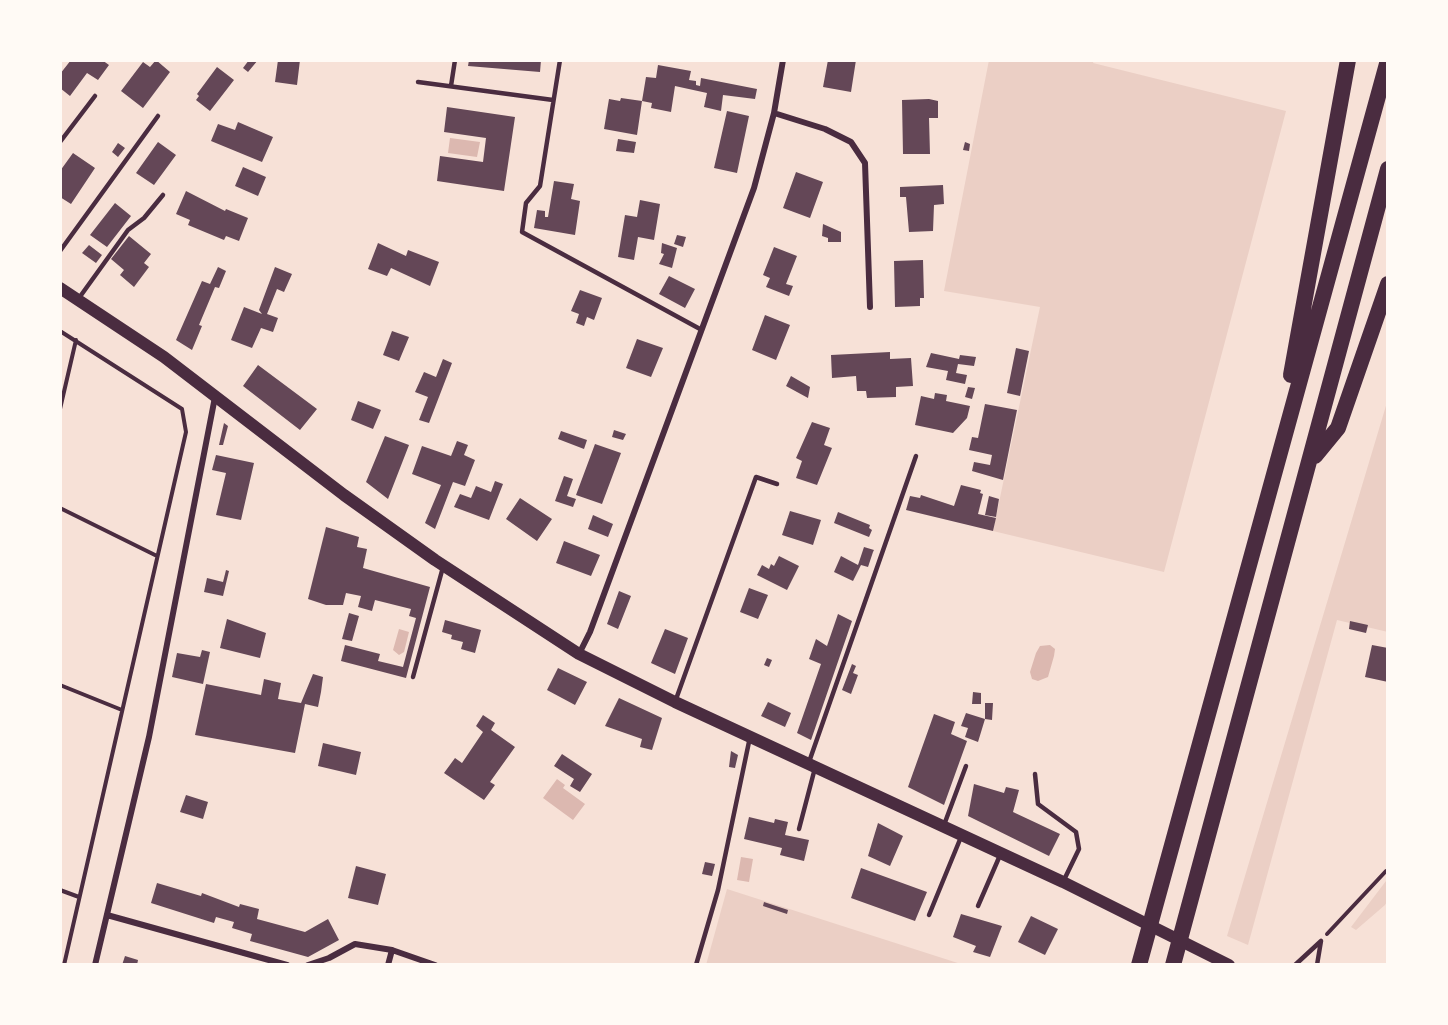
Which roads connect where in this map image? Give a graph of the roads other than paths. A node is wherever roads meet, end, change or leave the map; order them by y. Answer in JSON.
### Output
{"nodes":[{"id":1,"x":455,"y":60,"type":"edge"},
{"id":2,"x":560,"y":60,"type":"edge"},
{"id":3,"x":783,"y":60,"type":"edge"},
{"id":4,"x":1348,"y":60,"type":"edge"},
{"id":5,"x":1388,"y":60,"type":"edge"},
{"id":6,"x":418,"y":82,"type":"dead end"},
{"id":7,"x":451,"y":86,"type":"junction"},
{"id":8,"x":95,"y":96,"type":"dead end"},
{"id":9,"x":553,"y":100,"type":"junction"},
{"id":10,"x":774,"y":113,"type":"junction"},
{"id":11,"x":158,"y":116,"type":"dead end"},
{"id":12,"x":60,"y":142,"type":"edge"},
{"id":13,"x":1388,"y":169,"type":"edge"},
{"id":14,"x":163,"y":195,"type":"dead end"},
{"id":15,"x":60,"y":250,"type":"edge"},
{"id":16,"x":1388,"y":284,"type":"edge"},
{"id":17,"x":60,"y":288,"type":"edge"},
{"id":18,"x":79,"y":298,"type":"junction"},
{"id":19,"x":870,"y":307,"type":"dead end"},
{"id":20,"x":700,"y":329,"type":"junction"},
{"id":21,"x":215,"y":397,"type":"junction"},
{"id":22,"x":916,"y":456,"type":"dead end"},
{"id":23,"x":1311,"y":461,"type":"junction"},
{"id":24,"x":1271,"y":482,"type":"junction"},
{"id":25,"x":777,"y":484,"type":"dead end"},
{"id":26,"x":444,"y":566,"type":"junction"},
{"id":27,"x":579,"y":654,"type":"junction"},
{"id":28,"x":413,"y":677,"type":"dead end"},
{"id":29,"x":675,"y":702,"type":"junction"},
{"id":30,"x":750,"y":737,"type":"junction"},
{"id":31,"x":812,"y":765,"type":"junction"},
{"id":32,"x":966,"y":766,"type":"dead end"},
{"id":33,"x":1035,"y":774,"type":"dead end"},
{"id":34,"x":944,"y":826,"type":"junction"},
{"id":35,"x":799,"y":829,"type":"dead end"},
{"id":36,"x":962,"y":834,"type":"junction"},
{"id":37,"x":1001,"y":853,"type":"junction"},
{"id":38,"x":1064,"y":882,"type":"junction"},
{"id":39,"x":978,"y":906,"type":"dead end"},
{"id":40,"x":107,"y":915,"type":"junction"},
{"id":41,"x":928,"y":915,"type":"dead end"},
{"id":42,"x":392,"y":950,"type":"junction"},
{"id":43,"x":95,"y":965,"type":"edge"},
{"id":44,"x":287,"y":965,"type":"edge"},
{"id":45,"x":308,"y":965,"type":"edge"},
{"id":46,"x":388,"y":965,"type":"edge"},
{"id":47,"x":435,"y":965,"type":"edge"},
{"id":48,"x":696,"y":965,"type":"edge"},
{"id":49,"x":1139,"y":965,"type":"edge"},
{"id":50,"x":1173,"y":965,"type":"edge"},
{"id":51,"x":1229,"y":965,"type":"edge"},
{"id":52,"x":1295,"y":965,"type":"edge"},
{"id":53,"x":1317,"y":965,"type":"edge"}],
"edges":[{"from":1,"to":7,"type":"lane"},
{"from":2,"to":9,"type":"lane"},
{"from":3,"to":10,"type":"street"},
{"from":4,"to":24,"type":"highway"},
{"from":5,"to":24,"type":"highway"},
{"from":6,"to":7,"type":"lane"},
{"from":7,"to":9,"type":"lane"},
{"from":8,"to":12,"type":"lane"},
{"from":9,"to":20,"type":"lane"},
{"from":10,"to":19,"type":"street"},
{"from":10,"to":20,"type":"street"},
{"from":11,"to":15,"type":"lane"},
{"from":13,"to":23,"type":"highway"},
{"from":14,"to":18,"type":"lane"},
{"from":16,"to":23,"type":"highway"},
{"from":17,"to":18,"type":"main road"},
{"from":18,"to":21,"type":"main road"},
{"from":20,"to":27,"type":"street"},
{"from":21,"to":26,"type":"main road"},
{"from":21,"to":40,"type":"street"},
{"from":22,"to":31,"type":"lane"},
{"from":23,"to":50,"type":"highway"},
{"from":24,"to":49,"type":"highway"},
{"from":25,"to":29,"type":"lane"},
{"from":26,"to":27,"type":"main road"},
{"from":26,"to":28,"type":"lane"},
{"from":27,"to":29,"type":"main road"},
{"from":29,"to":30,"type":"main road"},
{"from":30,"to":31,"type":"main road"},
{"from":30,"to":48,"type":"lane"},
{"from":31,"to":34,"type":"main road"},
{"from":31,"to":35,"type":"lane"},
{"from":32,"to":34,"type":"lane"},
{"from":33,"to":38,"type":"lane"},
{"from":34,"to":36,"type":"main road"},
{"from":36,"to":37,"type":"main road"},
{"from":36,"to":41,"type":"lane"},
{"from":37,"to":38,"type":"main road"},
{"from":37,"to":39,"type":"lane"},
{"from":38,"to":51,"type":"main road"},
{"from":40,"to":43,"type":"street"},
{"from":40,"to":44,"type":"street"},
{"from":42,"to":45,"type":"street"},
{"from":42,"to":46,"type":"street"},
{"from":42,"to":47,"type":"street"},
{"from":52,"to":53,"type":"lane"}]}
